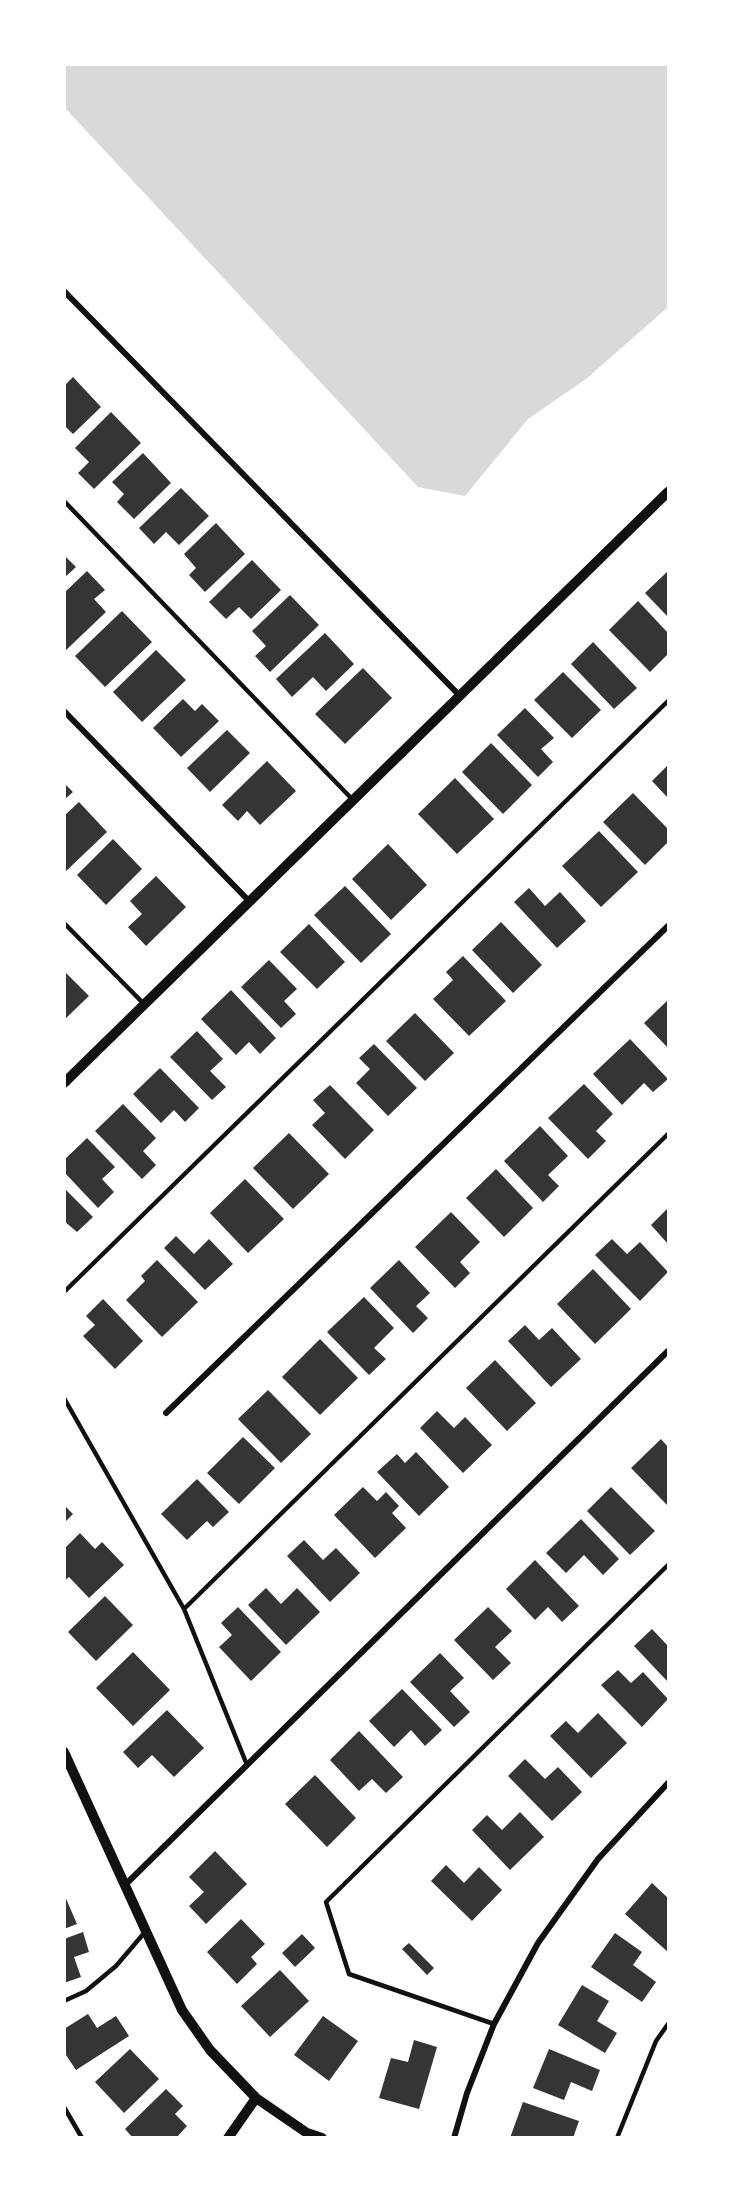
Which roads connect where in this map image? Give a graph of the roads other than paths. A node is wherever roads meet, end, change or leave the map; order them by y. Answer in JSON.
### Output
{"nodes":[{"id":1,"x":64,"y":291,"type":"edge"},
{"id":2,"x":669,"y":492,"type":"edge"},
{"id":3,"x":64,"y":501,"type":"edge"},
{"id":4,"x":460,"y":696,"type":"junction"},
{"id":5,"x":669,"y":701,"type":"edge"},
{"id":6,"x":64,"y":711,"type":"edge"},
{"id":7,"x":354,"y":801,"type":"junction"},
{"id":8,"x":250,"y":903,"type":"junction"},
{"id":9,"x":64,"y":923,"type":"edge"},
{"id":10,"x":669,"y":926,"type":"edge"},
{"id":11,"x":144,"y":1005,"type":"junction"},
{"id":12,"x":64,"y":1083,"type":"edge"},
{"id":13,"x":669,"y":1134,"type":"edge"},
{"id":14,"x":64,"y":1292,"type":"edge"},
{"id":15,"x":669,"y":1351,"type":"edge"},
{"id":16,"x":64,"y":1398,"type":"edge"},
{"id":17,"x":166,"y":1413,"type":"dead end"},
{"id":18,"x":669,"y":1565,"type":"edge"},
{"id":19,"x":184,"y":1609,"type":"junction"},
{"id":20,"x":64,"y":1752,"type":"edge"},
{"id":21,"x":247,"y":1765,"type":"junction"},
{"id":22,"x":669,"y":1783,"type":"edge"},
{"id":23,"x":124,"y":1886,"type":"junction"},
{"id":24,"x":145,"y":1932,"type":"junction"},
{"id":25,"x":64,"y":2001,"type":"edge"},
{"id":26,"x":669,"y":2024,"type":"edge"},
{"id":27,"x":494,"y":2025,"type":"junction"},
{"id":28,"x":256,"y":2098,"type":"junction"},
{"id":29,"x":64,"y":2107,"type":"edge"},
{"id":30,"x":82,"y":2138,"type":"edge"},
{"id":31,"x":228,"y":2138,"type":"edge"},
{"id":32,"x":322,"y":2138,"type":"edge"},
{"id":33,"x":454,"y":2138,"type":"edge"},
{"id":34,"x":617,"y":2138,"type":"edge"}],
"edges":[{"from":1,"to":4,"type":"street"},
{"from":2,"to":4,"type":"street"},
{"from":3,"to":7,"type":"lane"},
{"from":4,"to":7,"type":"street"},
{"from":5,"to":14,"type":"lane"},
{"from":6,"to":8,"type":"street"},
{"from":7,"to":8,"type":"street"},
{"from":8,"to":11,"type":"street"},
{"from":9,"to":11,"type":"lane"},
{"from":10,"to":17,"type":"street"},
{"from":11,"to":12,"type":"street"},
{"from":13,"to":19,"type":"lane"},
{"from":15,"to":21,"type":"street"},
{"from":16,"to":19,"type":"lane"},
{"from":18,"to":27,"type":"lane"},
{"from":19,"to":21,"type":"lane"},
{"from":20,"to":23,"type":"street"},
{"from":21,"to":23,"type":"street"},
{"from":22,"to":27,"type":"street"},
{"from":23,"to":24,"type":"street"},
{"from":24,"to":25,"type":"lane"},
{"from":24,"to":28,"type":"street"},
{"from":26,"to":34,"type":"lane"},
{"from":27,"to":33,"type":"street"},
{"from":28,"to":31,"type":"street"},
{"from":28,"to":32,"type":"street"},
{"from":29,"to":30,"type":"lane"}]}
